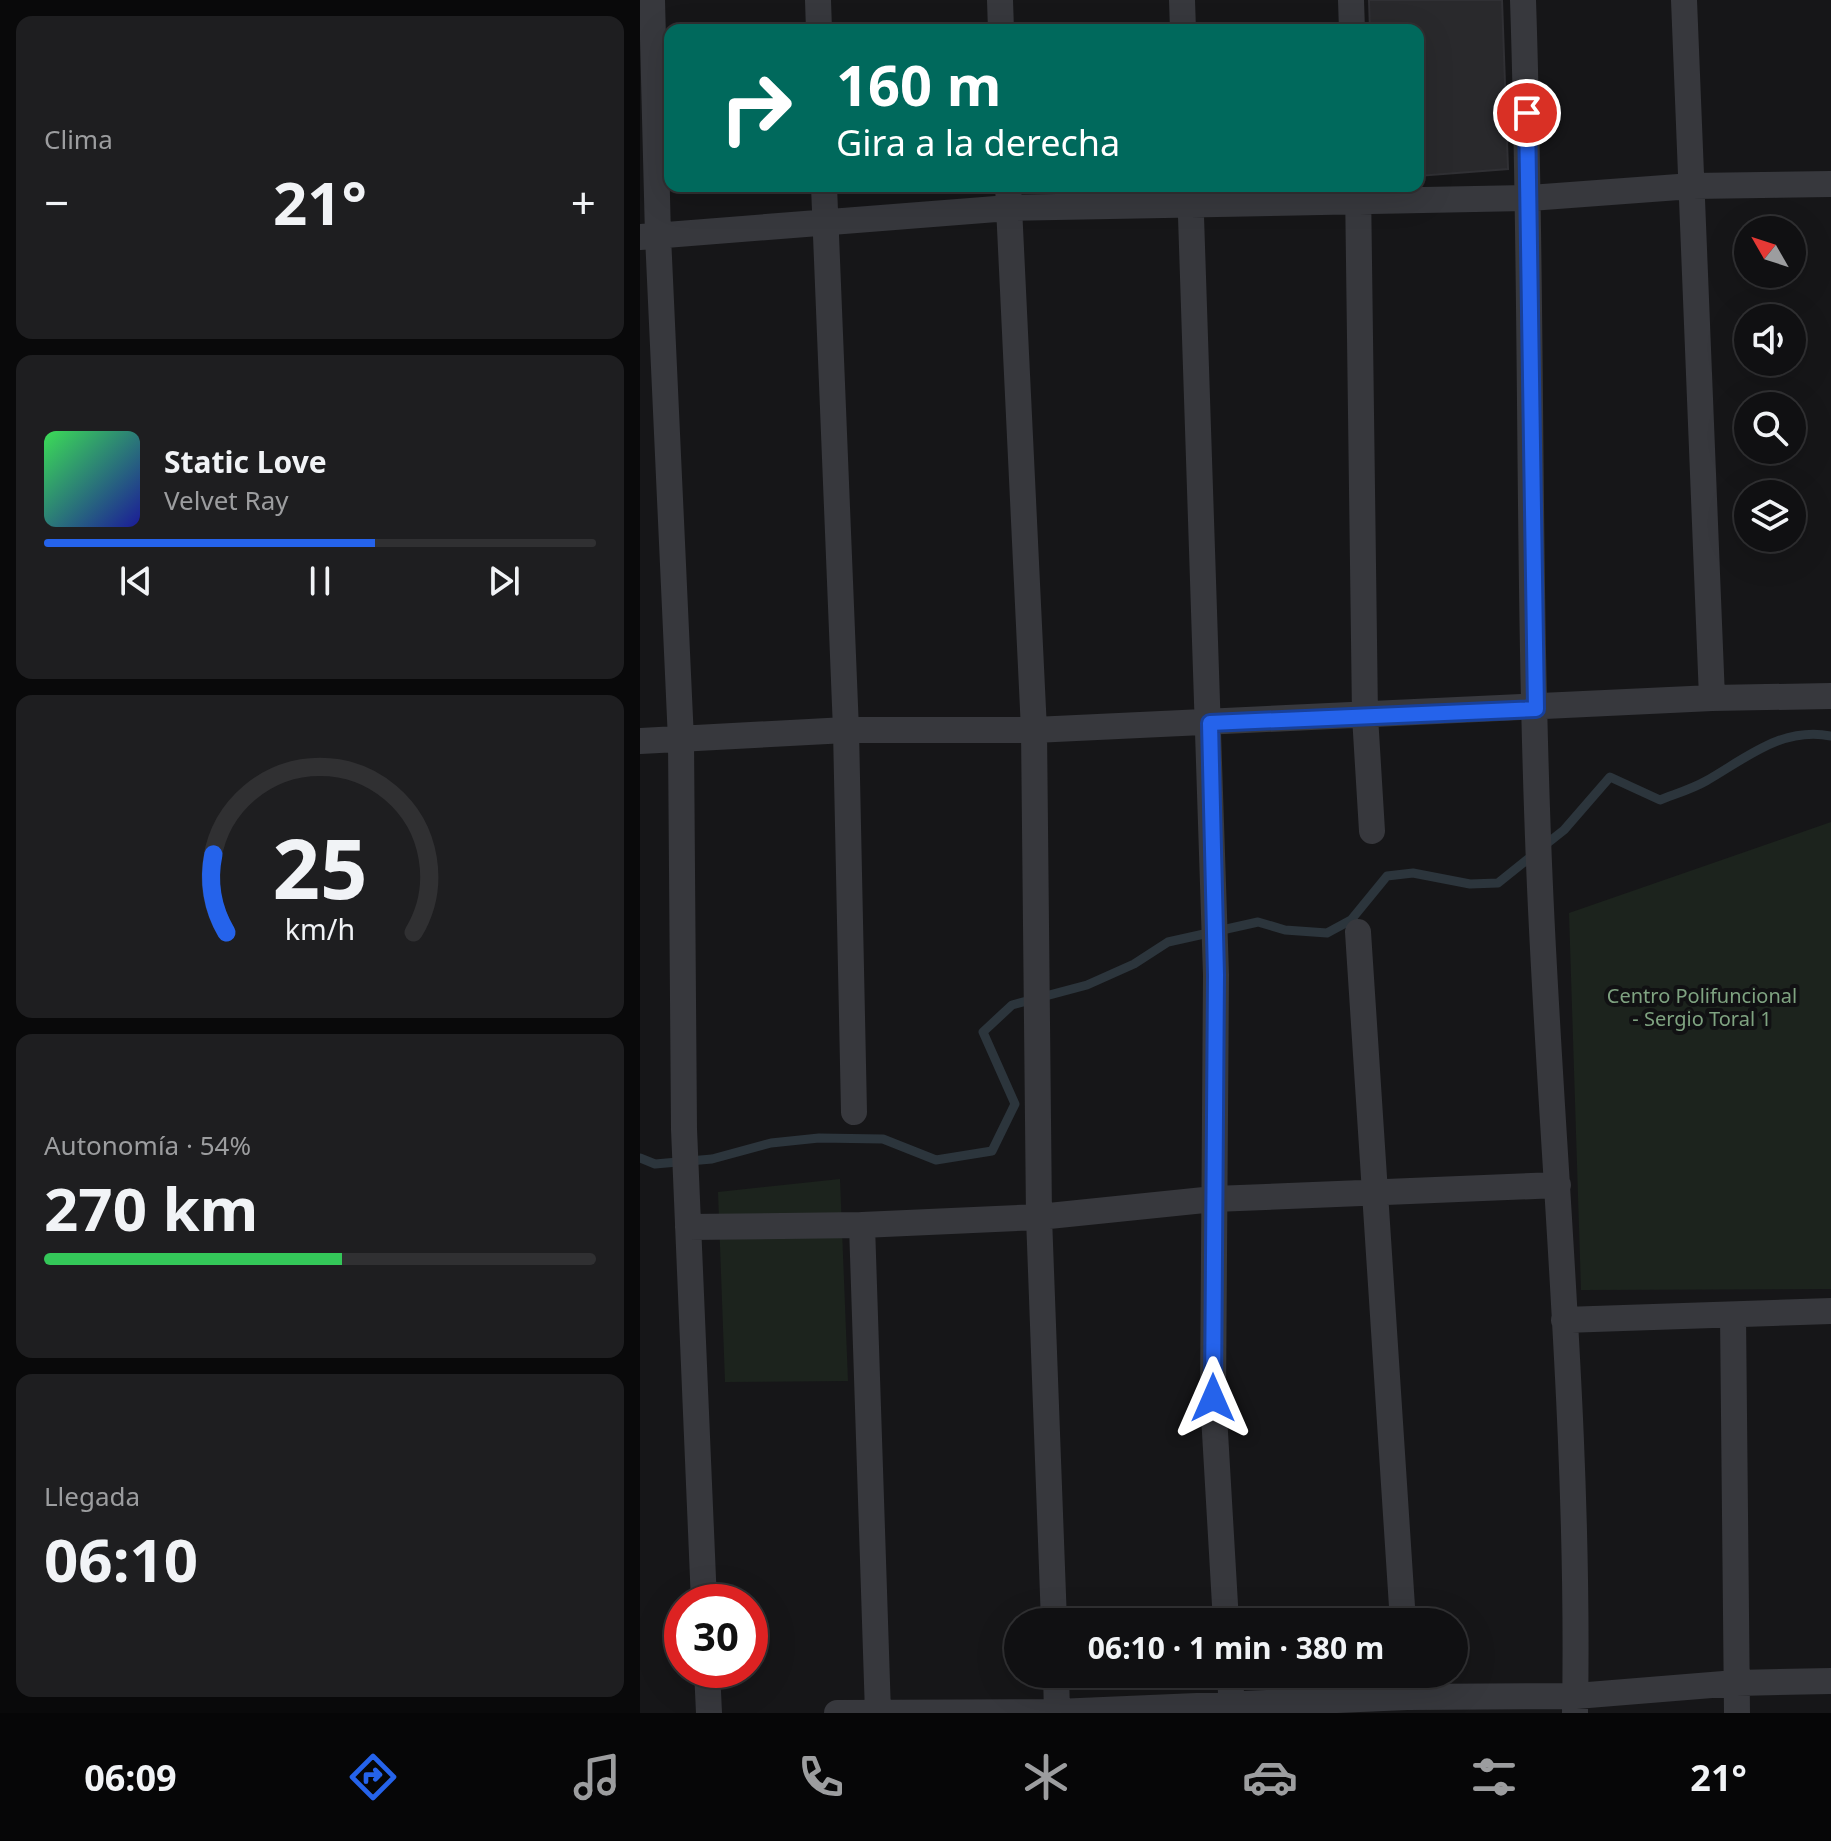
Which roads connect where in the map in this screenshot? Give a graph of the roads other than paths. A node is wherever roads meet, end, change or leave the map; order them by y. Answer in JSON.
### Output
{"nodes":[{"id":1,"x":652,"y":0,"type":"edge"},
{"id":2,"x":818,"y":0,"type":"edge"},
{"id":3,"x":1000,"y":0,"type":"edge"},
{"id":4,"x":1182,"y":0,"type":"edge"},
{"id":5,"x":1351,"y":0,"type":"edge"},
{"id":6,"x":1523,"y":0,"type":"edge"},
{"id":7,"x":1684,"y":0,"type":"edge"},
{"id":8,"x":819,"y":24,"type":"edge"},
{"id":9,"x":1001,"y":24,"type":"edge"},
{"id":10,"x":1183,"y":24,"type":"edge"},
{"id":11,"x":1352,"y":24,"type":"edge"},
{"id":12,"x":1831,"y":184,"type":"edge"},
{"id":13,"x":1692,"y":186,"type":"junction"},
{"id":14,"x":824,"y":192,"type":"edge"},
{"id":15,"x":1358,"y":193,"type":"edge"},
{"id":16,"x":1190,"y":195,"type":"edge"},
{"id":17,"x":1008,"y":197,"type":"edge"},
{"id":18,"x":1530,"y":198,"type":"junction"},
{"id":19,"x":825,"y":221,"type":"junction"},
{"id":20,"x":649,"y":236,"type":"edge"},
{"id":21,"x":1831,"y":696,"type":"edge"},
{"id":22,"x":1712,"y":698,"type":"junction"},
{"id":23,"x":1536,"y":709,"type":"junction"},
{"id":24,"x":1365,"y":716,"type":"junction"},
{"id":25,"x":1210,"y":723,"type":"junction"},
{"id":26,"x":846,"y":730,"type":"junction"},
{"id":27,"x":1034,"y":730,"type":"junction"},
{"id":28,"x":681,"y":740,"type":"junction"},
{"id":29,"x":640,"y":741,"type":"edge"},
{"id":30,"x":1372,"y":831,"type":"dead end"},
{"id":31,"x":1358,"y":932,"type":"dead end"},
{"id":32,"x":854,"y":1112,"type":"dead end"},
{"id":33,"x":1558,"y":1185,"type":"junction"},
{"id":34,"x":1376,"y":1193,"type":"junction"},
{"id":35,"x":1214,"y":1199,"type":"junction"},
{"id":36,"x":1039,"y":1217,"type":"junction"},
{"id":37,"x":862,"y":1225,"type":"junction"},
{"id":38,"x":688,"y":1227,"type":"junction"},
{"id":39,"x":1831,"y":1311,"type":"edge"},
{"id":40,"x":1733,"y":1315,"type":"junction"},
{"id":41,"x":1564,"y":1320,"type":"junction"},
{"id":42,"x":703,"y":1584,"type":"edge"},
{"id":43,"x":1053,"y":1608,"type":"edge"},
{"id":44,"x":1225,"y":1608,"type":"edge"},
{"id":45,"x":1402,"y":1608,"type":"edge"},
{"id":46,"x":1831,"y":1681,"type":"edge"},
{"id":47,"x":1736,"y":1683,"type":"junction"},
{"id":48,"x":708,"y":1688,"type":"edge"},
{"id":49,"x":1056,"y":1688,"type":"edge"},
{"id":50,"x":1230,"y":1688,"type":"edge"},
{"id":51,"x":1407,"y":1695,"type":"edge"},
{"id":52,"x":1576,"y":1705,"type":"edge"},
{"id":53,"x":1231,"y":1708,"type":"edge"},
{"id":54,"x":878,"y":1712,"type":"edge"},
{"id":55,"x":1057,"y":1712,"type":"edge"},
{"id":56,"x":709,"y":1713,"type":"edge"},
{"id":57,"x":837,"y":1713,"type":"edge"},
{"id":58,"x":1737,"y":1713,"type":"edge"}],
"edges":[{"from":1,"to":20,"type":"street"},
{"from":2,"to":8,"type":"street"},
{"from":3,"to":9,"type":"street"},
{"from":4,"to":10,"type":"street"},
{"from":5,"to":11,"type":"street"},
{"from":6,"to":18,"type":"street"},
{"from":7,"to":13,"type":"street"},
{"from":12,"to":13,"type":"street"},
{"from":13,"to":18,"type":"street"},
{"from":13,"to":22,"type":"street"},
{"from":14,"to":19,"type":"street"},
{"from":15,"to":16,"type":"street"},
{"from":15,"to":18,"type":"street"},
{"from":15,"to":24,"type":"street"},
{"from":16,"to":17,"type":"street"},
{"from":16,"to":25,"type":"street"},
{"from":17,"to":19,"type":"street"},
{"from":17,"to":27,"type":"street"},
{"from":18,"to":23,"type":"street"},
{"from":19,"to":20,"type":"street"},
{"from":19,"to":26,"type":"street"},
{"from":20,"to":28,"type":"street"},
{"from":21,"to":22,"type":"street"},
{"from":22,"to":23,"type":"street"},
{"from":23,"to":24,"type":"street"},
{"from":23,"to":33,"type":"street"},
{"from":24,"to":25,"type":"street"},
{"from":24,"to":30,"type":"street"},
{"from":25,"to":27,"type":"street"},
{"from":25,"to":35,"type":"street"},
{"from":26,"to":27,"type":"street"},
{"from":26,"to":28,"type":"street"},
{"from":26,"to":32,"type":"street"},
{"from":27,"to":36,"type":"street"},
{"from":28,"to":29,"type":"street"},
{"from":28,"to":38,"type":"street"},
{"from":31,"to":34,"type":"street"},
{"from":33,"to":34,"type":"street"},
{"from":33,"to":41,"type":"street"},
{"from":34,"to":35,"type":"street"},
{"from":34,"to":45,"type":"street"},
{"from":35,"to":36,"type":"street"},
{"from":35,"to":44,"type":"street"},
{"from":36,"to":37,"type":"street"},
{"from":36,"to":43,"type":"street"},
{"from":37,"to":38,"type":"street"},
{"from":37,"to":54,"type":"street"},
{"from":38,"to":42,"type":"street"},
{"from":39,"to":40,"type":"street"},
{"from":40,"to":41,"type":"street"},
{"from":40,"to":47,"type":"street"},
{"from":41,"to":52,"type":"street"},
{"from":46,"to":47,"type":"street"},
{"from":47,"to":52,"type":"street"},
{"from":47,"to":58,"type":"street"},
{"from":48,"to":56,"type":"street"},
{"from":49,"to":55,"type":"street"},
{"from":50,"to":53,"type":"street"},
{"from":51,"to":52,"type":"street"},
{"from":51,"to":53,"type":"street"},
{"from":53,"to":55,"type":"street"},
{"from":54,"to":55,"type":"street"},
{"from":54,"to":57,"type":"street"}]}
